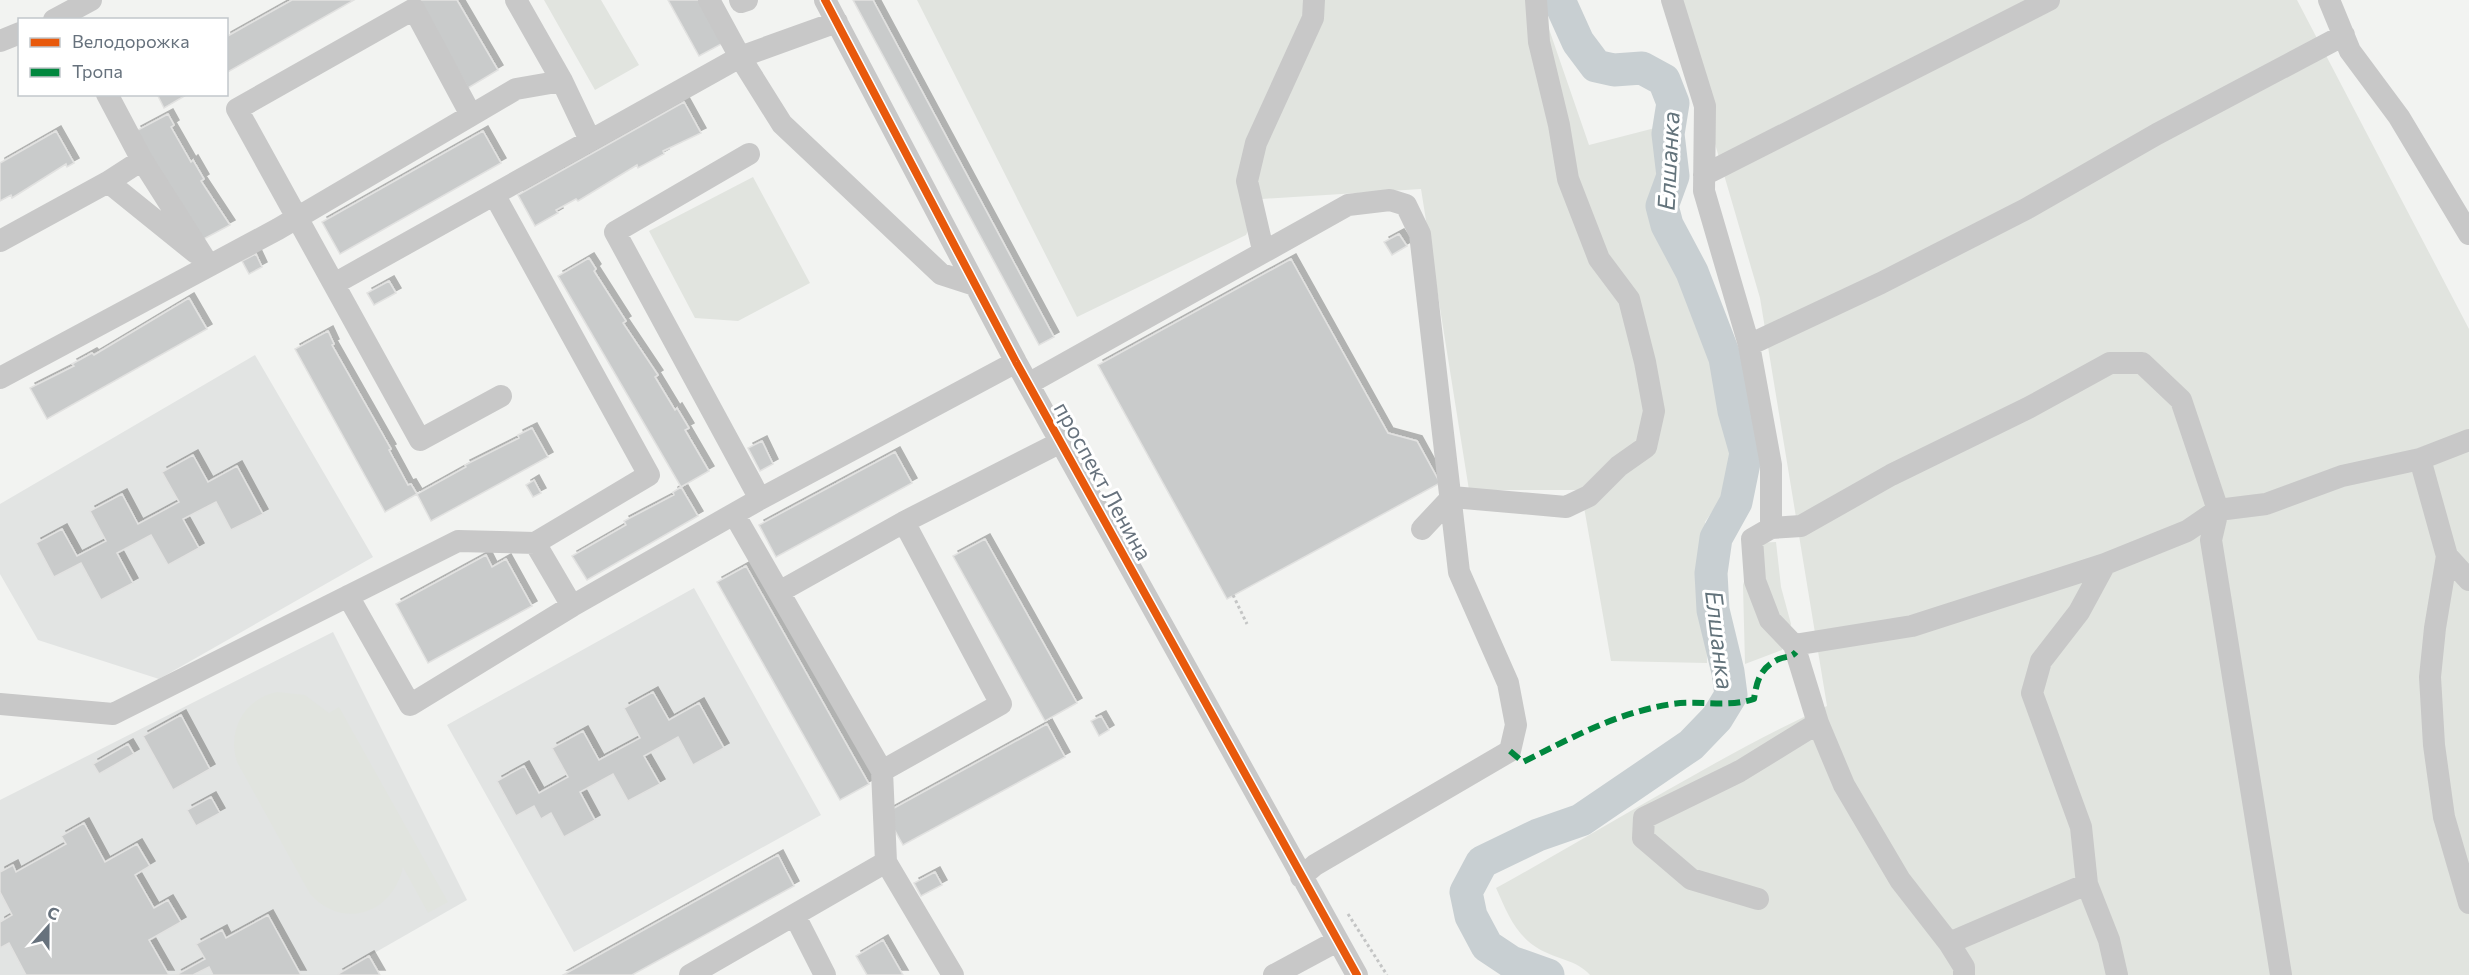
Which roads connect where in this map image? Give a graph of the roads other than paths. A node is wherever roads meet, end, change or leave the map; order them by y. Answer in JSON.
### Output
{"nodes":[{"id":1,"x":91,"y":0,"type":"edge"},
{"id":2,"x":516,"y":0,"type":"edge"},
{"id":3,"x":709,"y":0,"type":"edge"},
{"id":4,"x":740,"y":0,"type":"edge"},
{"id":5,"x":747,"y":0,"type":"edge"},
{"id":6,"x":825,"y":0,"type":"edge"},
{"id":7,"x":1314,"y":0,"type":"edge"},
{"id":8,"x":1536,"y":0,"type":"edge"},
{"id":9,"x":1672,"y":0,"type":"edge"},
{"id":10,"x":2049,"y":0,"type":"edge"},
{"id":11,"x":2329,"y":0,"type":"edge"},
{"id":12,"x":62,"y":18,"type":"edge"},
{"id":13,"x":837,"y":22,"type":"junction"},
{"id":14,"x":18,"y":34,"type":"edge"},
{"id":15,"x":2344,"y":36,"type":"junction"},
{"id":16,"x":0,"y":41,"type":"edge"},
{"id":17,"x":740,"y":57,"type":"junction"},
{"id":18,"x":561,"y":81,"type":"junction"},
{"id":19,"x":108,"y":96,"type":"edge"},
{"id":20,"x":471,"y":115,"type":"junction"},
{"id":21,"x":590,"y":140,"type":"junction"},
{"id":22,"x":749,"y":154,"type":"dead end"},
{"id":23,"x":142,"y":160,"type":"junction"},
{"id":24,"x":1704,"y":175,"type":"junction"},
{"id":25,"x":108,"y":183,"type":"junction"},
{"id":26,"x":495,"y":195,"type":"junction"},
{"id":27,"x":296,"y":217,"type":"junction"},
{"id":28,"x":2469,"y":234,"type":"edge"},
{"id":29,"x":0,"y":241,"type":"edge"},
{"id":30,"x":1263,"y":250,"type":"junction"},
{"id":31,"x":208,"y":264,"type":"junction"},
{"id":32,"x":334,"y":284,"type":"junction"},
{"id":33,"x":975,"y":285,"type":"junction"},
{"id":34,"x":1749,"y":345,"type":"junction"},
{"id":35,"x":1016,"y":362,"type":"junction"},
{"id":36,"x":0,"y":378,"type":"edge"},
{"id":37,"x":1028,"y":384,"type":"junction"},
{"id":38,"x":501,"y":396,"type":"dead end"},
{"id":39,"x":2469,"y":440,"type":"edge"},
{"id":40,"x":1061,"y":442,"type":"junction"},
{"id":41,"x":2420,"y":459,"type":"junction"},
{"id":42,"x":1452,"y":497,"type":"junction"},
{"id":43,"x":760,"y":499,"type":"junction"},
{"id":44,"x":2218,"y":510,"type":"junction"},
{"id":45,"x":734,"y":514,"type":"junction"},
{"id":46,"x":904,"y":522,"type":"junction"},
{"id":47,"x":1771,"y":528,"type":"junction"},
{"id":48,"x":1422,"y":529,"type":"dead end"},
{"id":49,"x":535,"y":543,"type":"junction"},
{"id":50,"x":2448,"y":556,"type":"junction"},
{"id":51,"x":2105,"y":564,"type":"junction"},
{"id":52,"x":2469,"y":580,"type":"edge"},
{"id":53,"x":779,"y":592,"type":"junction"},
{"id":54,"x":348,"y":596,"type":"junction"},
{"id":55,"x":572,"y":606,"type":"junction"},
{"id":56,"x":1794,"y":645,"type":"junction"},
{"id":57,"x":0,"y":704,"type":"edge"},
{"id":58,"x":1818,"y":723,"type":"junction"},
{"id":59,"x":882,"y":771,"type":"junction"},
{"id":60,"x":886,"y":862,"type":"junction"},
{"id":61,"x":1302,"y":877,"type":"junction"},
{"id":62,"x":2087,"y":884,"type":"junction"},
{"id":63,"x":1758,"y":899,"type":"dead end"},
{"id":64,"x":2469,"y":903,"type":"edge"},
{"id":65,"x":795,"y":916,"type":"junction"},
{"id":66,"x":1337,"y":941,"type":"junction"},
{"id":67,"x":1949,"y":943,"type":"junction"},
{"id":68,"x":690,"y":975,"type":"edge"},
{"id":69,"x":825,"y":975,"type":"edge"},
{"id":70,"x":953,"y":975,"type":"edge"},
{"id":71,"x":1274,"y":975,"type":"edge"},
{"id":72,"x":1357,"y":975,"type":"edge"},
{"id":73,"x":1964,"y":975,"type":"edge"},
{"id":74,"x":2117,"y":975,"type":"edge"},
{"id":75,"x":2281,"y":975,"type":"edge"}],
"edges":[{"from":1,"to":12,"type":"street"},
{"from":2,"to":18,"type":"street"},
{"from":3,"to":17,"type":"street"},
{"from":4,"to":5,"type":"street"},
{"from":6,"to":13,"type":"street","name":"проспект Ленина"},
{"from":7,"to":30,"type":"street"},
{"from":8,"to":42,"type":"street"},
{"from":9,"to":24,"type":"street"},
{"from":10,"to":24,"type":"street"},
{"from":11,"to":15,"type":"street"},
{"from":13,"to":17,"type":"street"},
{"from":13,"to":33,"type":"street","name":"проспект Ленина"},
{"from":14,"to":16,"type":"street"},
{"from":15,"to":28,"type":"street"},
{"from":15,"to":34,"type":"street"},
{"from":17,"to":21,"type":"street"},
{"from":17,"to":33,"type":"street"},
{"from":18,"to":20,"type":"street"},
{"from":18,"to":21,"type":"street"},
{"from":19,"to":23,"type":"street"},
{"from":20,"to":27,"type":"street"},
{"from":20,"to":27,"type":"street"},
{"from":21,"to":26,"type":"street"},
{"from":22,"to":43,"type":"street"},
{"from":23,"to":25,"type":"street"},
{"from":23,"to":31,"type":"street"},
{"from":24,"to":34,"type":"street"},
{"from":25,"to":29,"type":"street"},
{"from":25,"to":31,"type":"street"},
{"from":26,"to":32,"type":"street"},
{"from":26,"to":49,"type":"street"},
{"from":27,"to":31,"type":"street"},
{"from":27,"to":32,"type":"street"},
{"from":30,"to":37,"type":"street"},
{"from":30,"to":42,"type":"street"},
{"from":31,"to":36,"type":"street"},
{"from":32,"to":38,"type":"street"},
{"from":33,"to":35,"type":"street","name":"проспект Ленина"},
{"from":34,"to":47,"type":"street"},
{"from":35,"to":37,"type":"street","name":"проспект Ленина"},
{"from":35,"to":43,"type":"street"},
{"from":37,"to":40,"type":"street","name":"проспект Ленина"},
{"from":39,"to":41,"type":"street"},
{"from":40,"to":46,"type":"street"},
{"from":40,"to":61,"type":"street","name":"проспект Ленина"},
{"from":41,"to":44,"type":"street"},
{"from":41,"to":50,"type":"street"},
{"from":42,"to":48,"type":"street"},
{"from":42,"to":61,"type":"street"},
{"from":43,"to":45,"type":"street"},
{"from":44,"to":47,"type":"street"},
{"from":44,"to":51,"type":"street"},
{"from":44,"to":75,"type":"street"},
{"from":45,"to":53,"type":"street"},
{"from":45,"to":55,"type":"street"},
{"from":46,"to":53,"type":"street"},
{"from":46,"to":59,"type":"street"},
{"from":47,"to":56,"type":"street"},
{"from":49,"to":54,"type":"street"},
{"from":49,"to":55,"type":"street"},
{"from":50,"to":52,"type":"street"},
{"from":50,"to":64,"type":"street"},
{"from":51,"to":56,"type":"street"},
{"from":51,"to":62,"type":"street"},
{"from":53,"to":59,"type":"street"},
{"from":54,"to":55,"type":"street"},
{"from":54,"to":57,"type":"street"},
{"from":56,"to":58,"type":"street"},
{"from":58,"to":63,"type":"street"},
{"from":58,"to":67,"type":"street"},
{"from":59,"to":60,"type":"street"},
{"from":60,"to":65,"type":"street"},
{"from":60,"to":70,"type":"street"},
{"from":61,"to":66,"type":"street","name":"проспект Ленина"},
{"from":62,"to":67,"type":"street"},
{"from":62,"to":74,"type":"street"},
{"from":65,"to":68,"type":"street"},
{"from":65,"to":69,"type":"street"},
{"from":66,"to":71,"type":"street"},
{"from":66,"to":72,"type":"street","name":"проспект Ленина"},
{"from":67,"to":73,"type":"street"}]}
